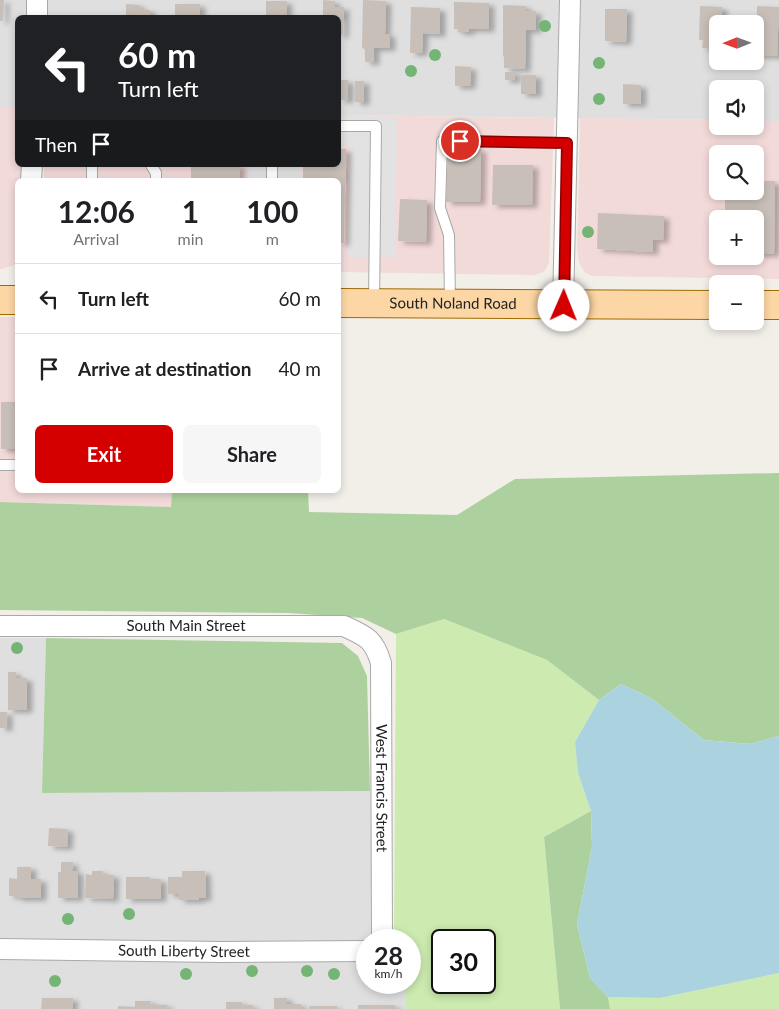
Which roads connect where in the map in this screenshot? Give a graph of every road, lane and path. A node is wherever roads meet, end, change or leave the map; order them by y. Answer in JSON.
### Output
{"nodes":[{"id":1,"x":37,"y":0,"type":"edge"},
{"id":2,"x":570,"y":0,"type":"edge"},
{"id":3,"x":37,"y":15,"type":"edge"},
{"id":4,"x":341,"y":126,"type":"edge"},
{"id":5,"x":567,"y":143,"type":"junction"},
{"id":6,"x":0,"y":300,"type":"edge"},
{"id":7,"x":15,"y":300,"type":"edge"},
{"id":8,"x":341,"y":304,"type":"edge"},
{"id":9,"x":374,"y":304,"type":"junction"},
{"id":10,"x":450,"y":304,"type":"junction"},
{"id":11,"x":709,"y":305,"type":"edge"},
{"id":12,"x":764,"y":305,"type":"edge"},
{"id":13,"x":779,"y":305,"type":"edge"},
{"id":14,"x":564,"y":306,"type":"junction"},
{"id":15,"x":0,"y":465,"type":"edge"},
{"id":16,"x":15,"y":465,"type":"edge"},
{"id":17,"x":0,"y":626,"type":"edge"},
{"id":18,"x":369,"y":639,"type":"joint"},
{"id":19,"x":382,"y":929,"type":"edge"},
{"id":20,"x":0,"y":950,"type":"edge"},
{"id":21,"x":356,"y":951,"type":"edge"}],
"edges":[{"from":1,"to":3,"type":"street"},
{"from":2,"to":5,"type":"street"},
{"from":4,"to":9,"type":"lane"},
{"from":5,"to":10,"type":"lane"},
{"from":5,"to":14,"type":"street"},
{"from":6,"to":7,"type":"main road"},
{"from":8,"to":9,"type":"main road","name":"South Noland Road"},
{"from":9,"to":10,"type":"main road","name":"South Noland Road"},
{"from":10,"to":14,"type":"main road","name":"South Noland Road"},
{"from":11,"to":14,"type":"main road","name":"South Noland Road"},
{"from":12,"to":13,"type":"main road"},
{"from":15,"to":16,"type":"lane"},
{"from":17,"to":18,"type":"street","name":"South Main Street"},
{"from":18,"to":19,"type":"street","name":"West Francis Street"},
{"from":20,"to":21,"type":"street","name":"South Liberty Street"}]}
